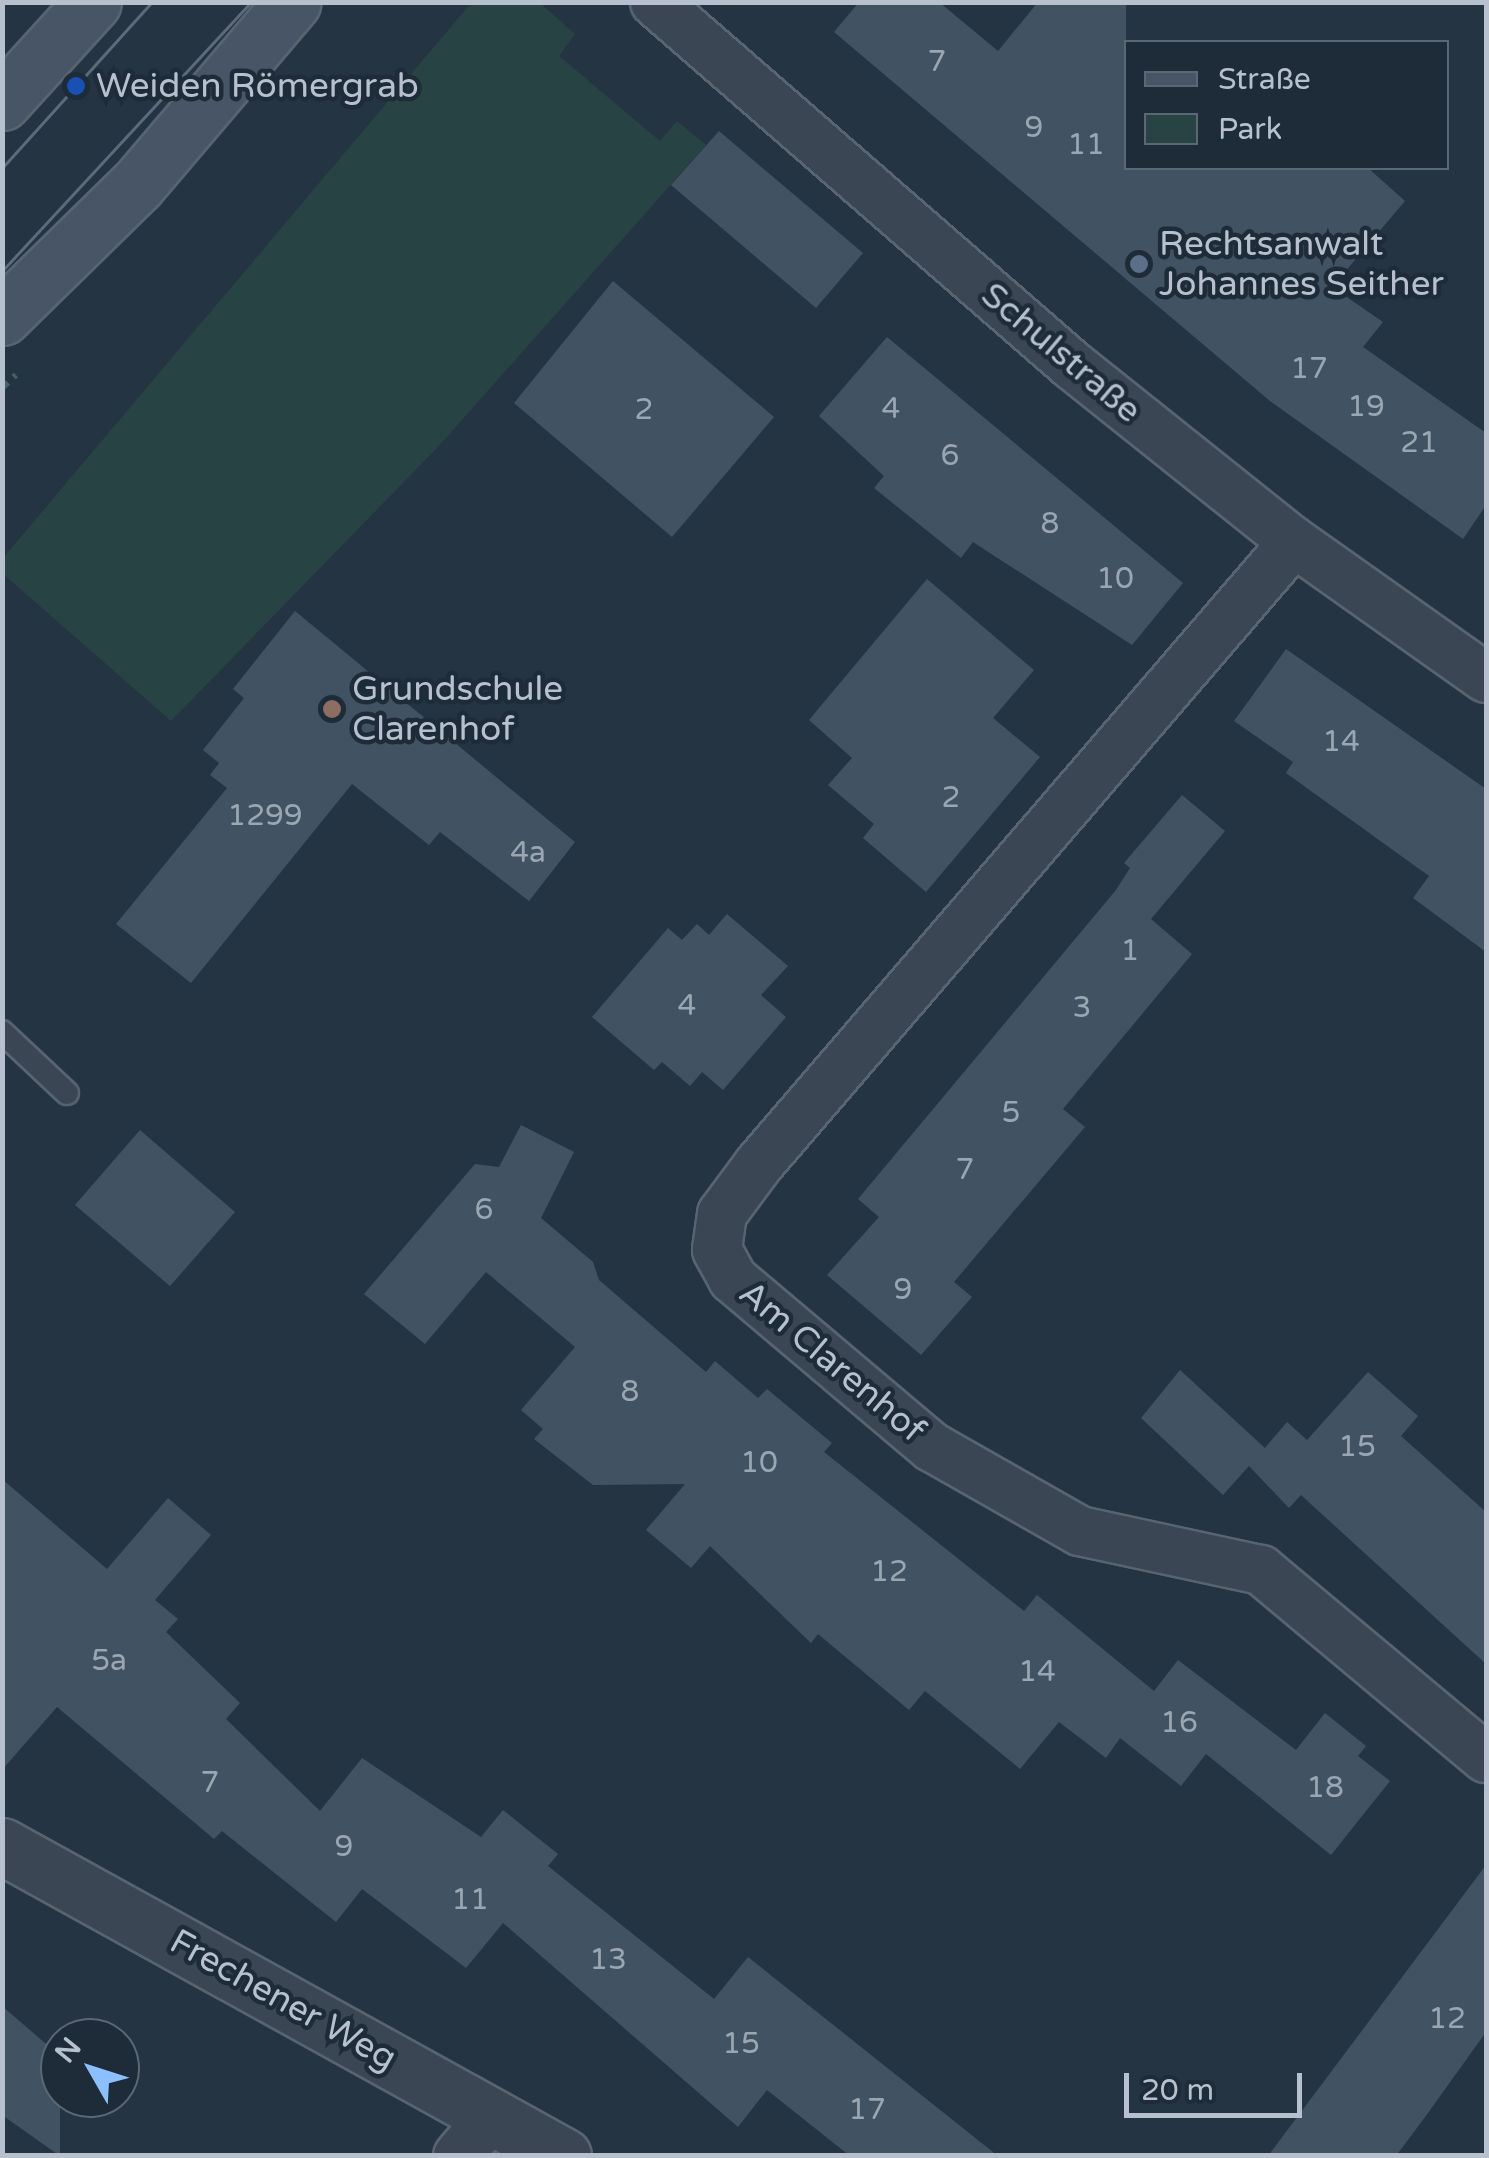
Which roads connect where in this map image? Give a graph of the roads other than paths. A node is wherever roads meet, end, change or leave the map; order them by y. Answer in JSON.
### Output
{"nodes":[{"id":1,"x":93,"y":2,"type":"edge"},
{"id":2,"x":293,"y":2,"type":"edge"},
{"id":3,"x":655,"y":2,"type":"edge"},
{"id":4,"x":2,"y":102,"type":"edge"},
{"id":5,"x":2,"y":318,"type":"edge"},
{"id":6,"x":1294,"y":542,"type":"junction"},
{"id":7,"x":1486,"y":678,"type":"edge"},
{"id":8,"x":2,"y":1032,"type":"edge"},
{"id":9,"x":67,"y":1093,"type":"dead end"},
{"id":10,"x":1486,"y":1758,"type":"edge"},
{"id":11,"x":2,"y":1846,"type":"edge"},
{"id":12,"x":475,"y":2136,"type":"edge"},
{"id":13,"x":564,"y":2156,"type":"edge"}],
"edges":[{"from":1,"to":4,"type":"main road"},
{"from":2,"to":5,"type":"main road"},
{"from":3,"to":6,"type":"street","name":"Schulstraße"},
{"from":6,"to":7,"type":"street","name":"Schulstraße"},
{"from":6,"to":10,"type":"street","name":"Am Clarenhof"},
{"from":8,"to":9,"type":"lane"},
{"from":11,"to":12,"type":"street","name":"Frechener Weg"},
{"from":12,"to":13,"type":"street","name":"Frechener Weg"}]}
